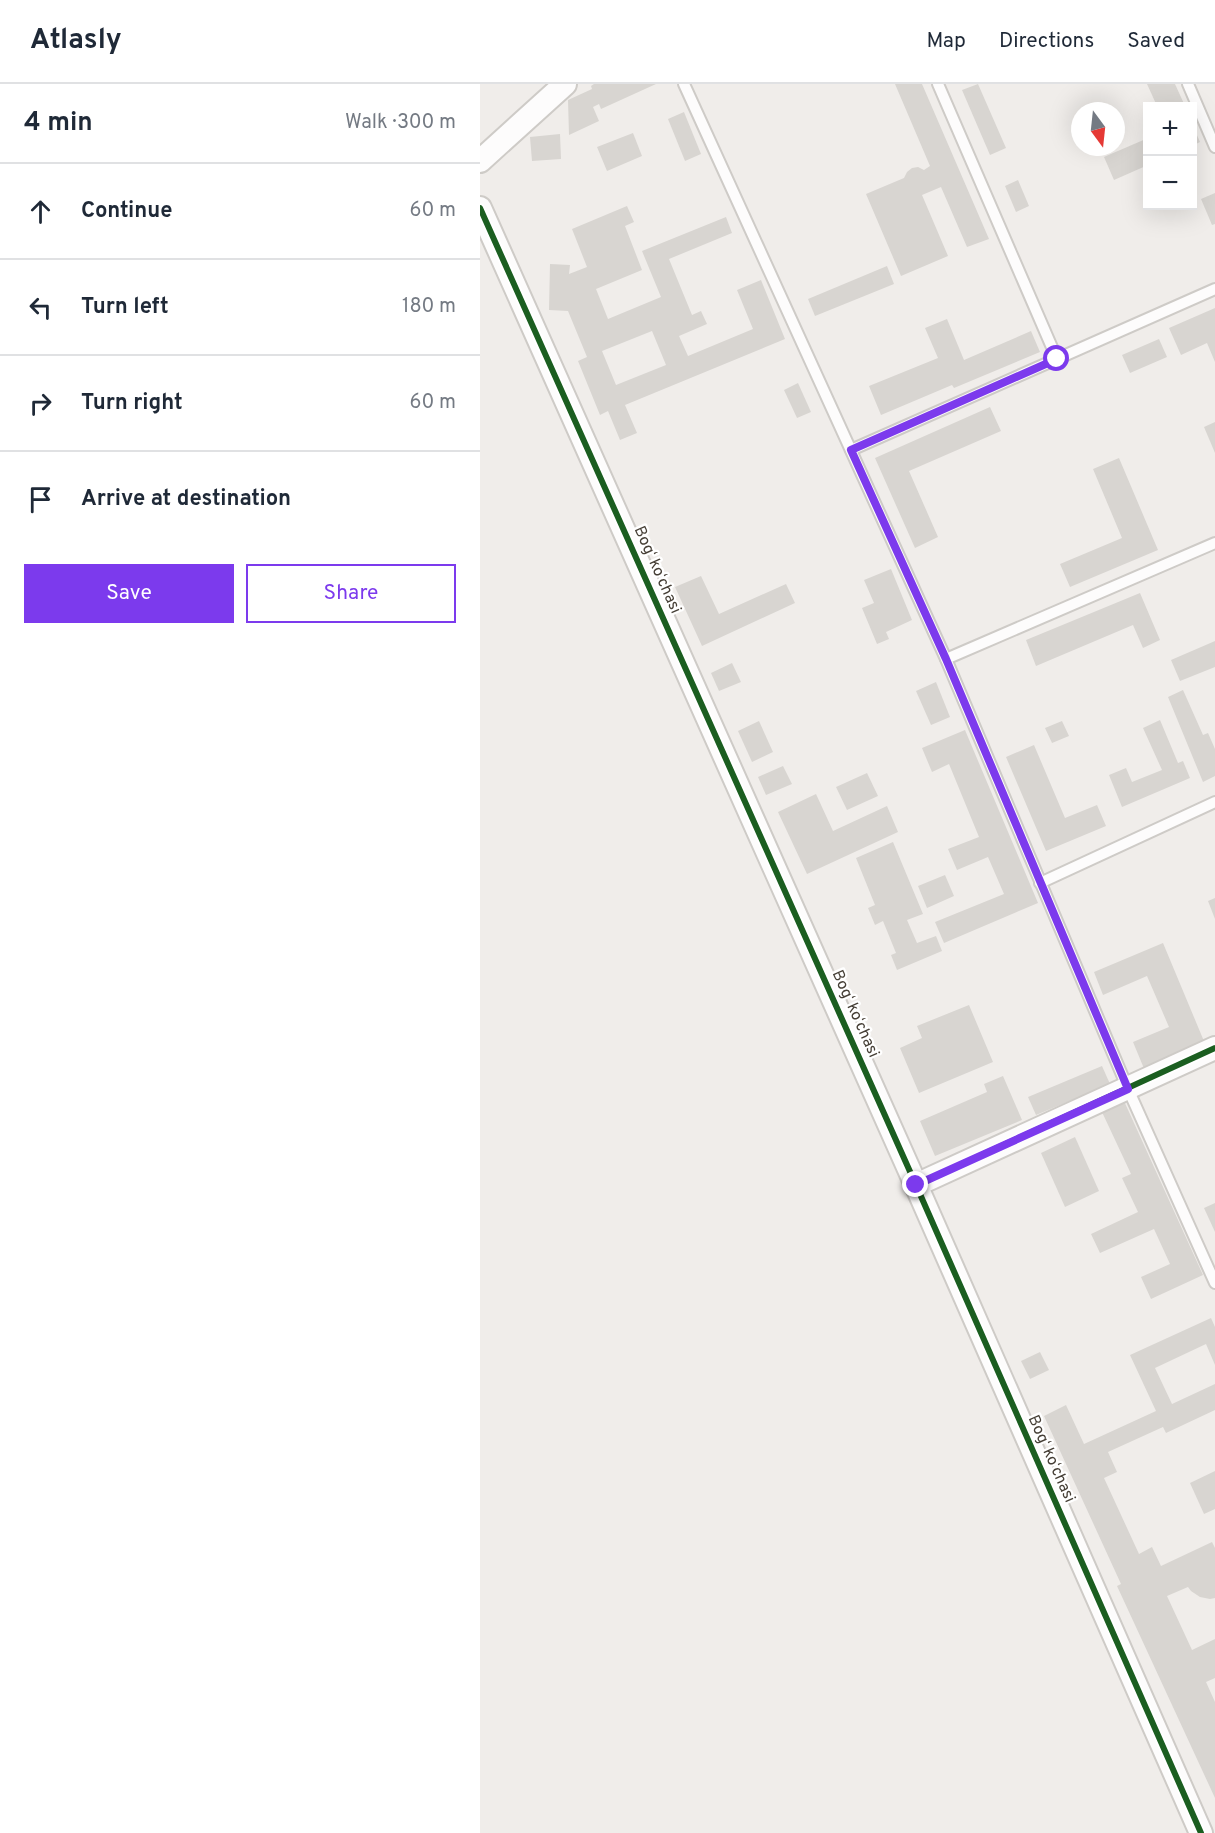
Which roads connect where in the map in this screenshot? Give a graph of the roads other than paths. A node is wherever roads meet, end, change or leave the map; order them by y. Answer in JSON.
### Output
{"nodes":[{"id":1,"x":565,"y":84,"type":"edge"},
{"id":2,"x":684,"y":84,"type":"edge"},
{"id":3,"x":938,"y":84,"type":"edge"},
{"id":4,"x":1188,"y":84,"type":"edge"},
{"id":5,"x":1215,"y":147,"type":"edge"},
{"id":6,"x":480,"y":161,"type":"edge"},
{"id":7,"x":480,"y":208,"type":"edge"},
{"id":8,"x":1215,"y":289,"type":"edge"},
{"id":9,"x":1057,"y":359,"type":"junction"},
{"id":10,"x":851,"y":450,"type":"junction"},
{"id":11,"x":1215,"y":543,"type":"edge"},
{"id":12,"x":946,"y":659,"type":"junction"},
{"id":13,"x":1215,"y":802,"type":"edge"},
{"id":14,"x":1040,"y":883,"type":"junction"},
{"id":15,"x":1215,"y":1048,"type":"edge"},
{"id":16,"x":1128,"y":1089,"type":"junction"},
{"id":17,"x":916,"y":1185,"type":"junction"},
{"id":18,"x":1215,"y":1283,"type":"edge"},
{"id":19,"x":1201,"y":1833,"type":"edge"}],
"edges":[{"from":1,"to":6,"type":"street"},
{"from":2,"to":10,"type":"lane"},
{"from":3,"to":9,"type":"lane"},
{"from":4,"to":5,"type":"lane"},
{"from":7,"to":17,"type":"street","name":"Bogʻ koʻchasi"},
{"from":8,"to":9,"type":"lane"},
{"from":9,"to":10,"type":"lane"},
{"from":10,"to":12,"type":"lane"},
{"from":11,"to":12,"type":"lane"},
{"from":12,"to":14,"type":"lane"},
{"from":13,"to":14,"type":"lane"},
{"from":14,"to":16,"type":"lane"},
{"from":15,"to":16,"type":"street"},
{"from":16,"to":17,"type":"street"},
{"from":16,"to":18,"type":"lane"},
{"from":17,"to":19,"type":"street","name":"Bogʻ koʻchasi"}]}
